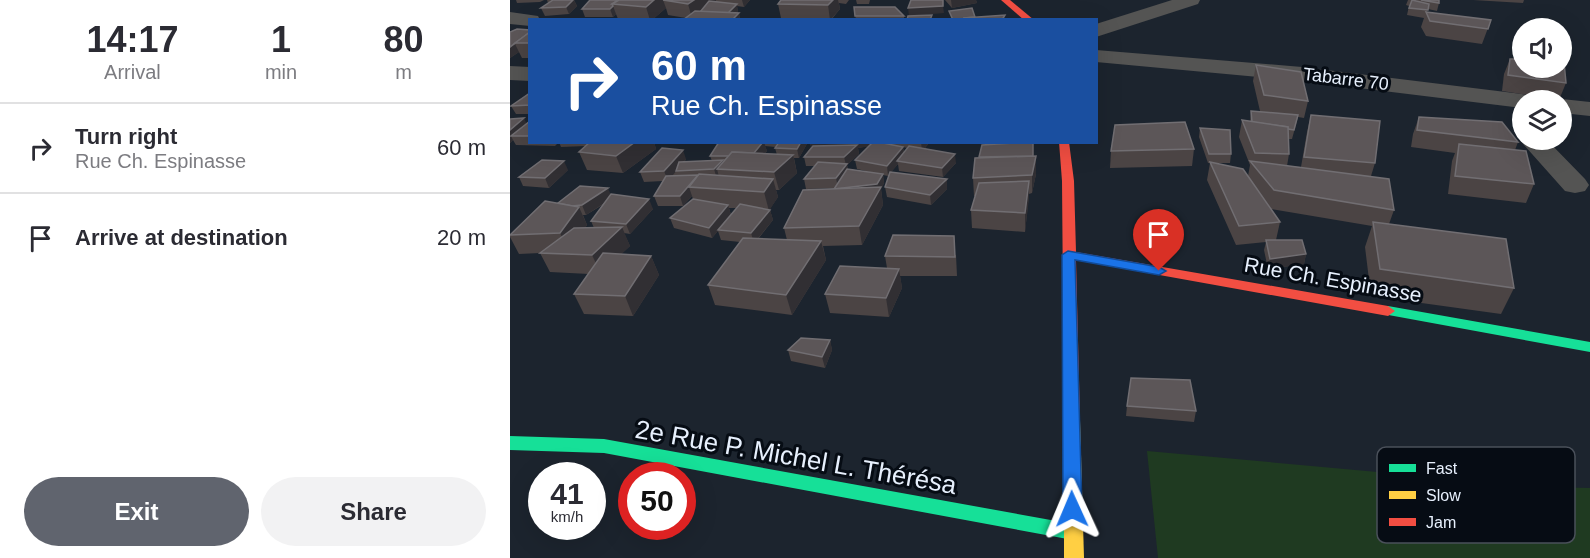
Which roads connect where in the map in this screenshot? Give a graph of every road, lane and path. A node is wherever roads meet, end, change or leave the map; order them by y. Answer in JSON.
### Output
{"nodes":[{"id":1,"x":1005,"y":0,"type":"edge"},
{"id":2,"x":1152,"y":0,"type":"edge"},
{"id":3,"x":1191,"y":0,"type":"edge"},
{"id":4,"x":510,"y":18,"type":"edge"},
{"id":5,"x":1028,"y":18,"type":"edge"},
{"id":6,"x":1096,"y":18,"type":"edge"},
{"id":7,"x":528,"y":20,"type":"edge"},
{"id":8,"x":1098,"y":30,"type":"edge"},
{"id":9,"x":1098,"y":56,"type":"edge"},
{"id":10,"x":510,"y":73,"type":"edge"},
{"id":11,"x":528,"y":74,"type":"edge"},
{"id":12,"x":1497,"y":98,"type":"junction"},
{"id":13,"x":1512,"y":100,"type":"edge"},
{"id":14,"x":1572,"y":107,"type":"edge"},
{"id":15,"x":1590,"y":109,"type":"edge"},
{"id":16,"x":1512,"y":115,"type":"edge"},
{"id":17,"x":1064,"y":144,"type":"edge"},
{"id":18,"x":1542,"y":150,"type":"edge"},
{"id":19,"x":1575,"y":185,"type":"dead end"},
{"id":20,"x":1068,"y":255,"type":"junction"},
{"id":21,"x":1590,"y":347,"type":"edge"},
{"id":22,"x":510,"y":442,"type":"edge"},
{"id":23,"x":1073,"y":532,"type":"junction"},
{"id":24,"x":1074,"y":558,"type":"edge"}],
"edges":[{"from":1,"to":5,"type":"street"},
{"from":2,"to":6,"type":"street"},
{"from":3,"to":8,"type":"street"},
{"from":4,"to":7,"type":"street"},
{"from":9,"to":12,"type":"street","name":"Tabarre 70"},
{"from":10,"to":11,"type":"street"},
{"from":12,"to":13,"type":"street","name":"Tabarre 70"},
{"from":12,"to":16,"type":"street"},
{"from":14,"to":15,"type":"street"},
{"from":17,"to":20,"type":"street"},
{"from":18,"to":19,"type":"street"},
{"from":20,"to":21,"type":"street","name":"Rue Ch. Espinasse"},
{"from":20,"to":23,"type":"street"},
{"from":22,"to":23,"type":"street","name":"2e Rue P. Michel L. Thérésa"},
{"from":23,"to":24,"type":"street"}]}
